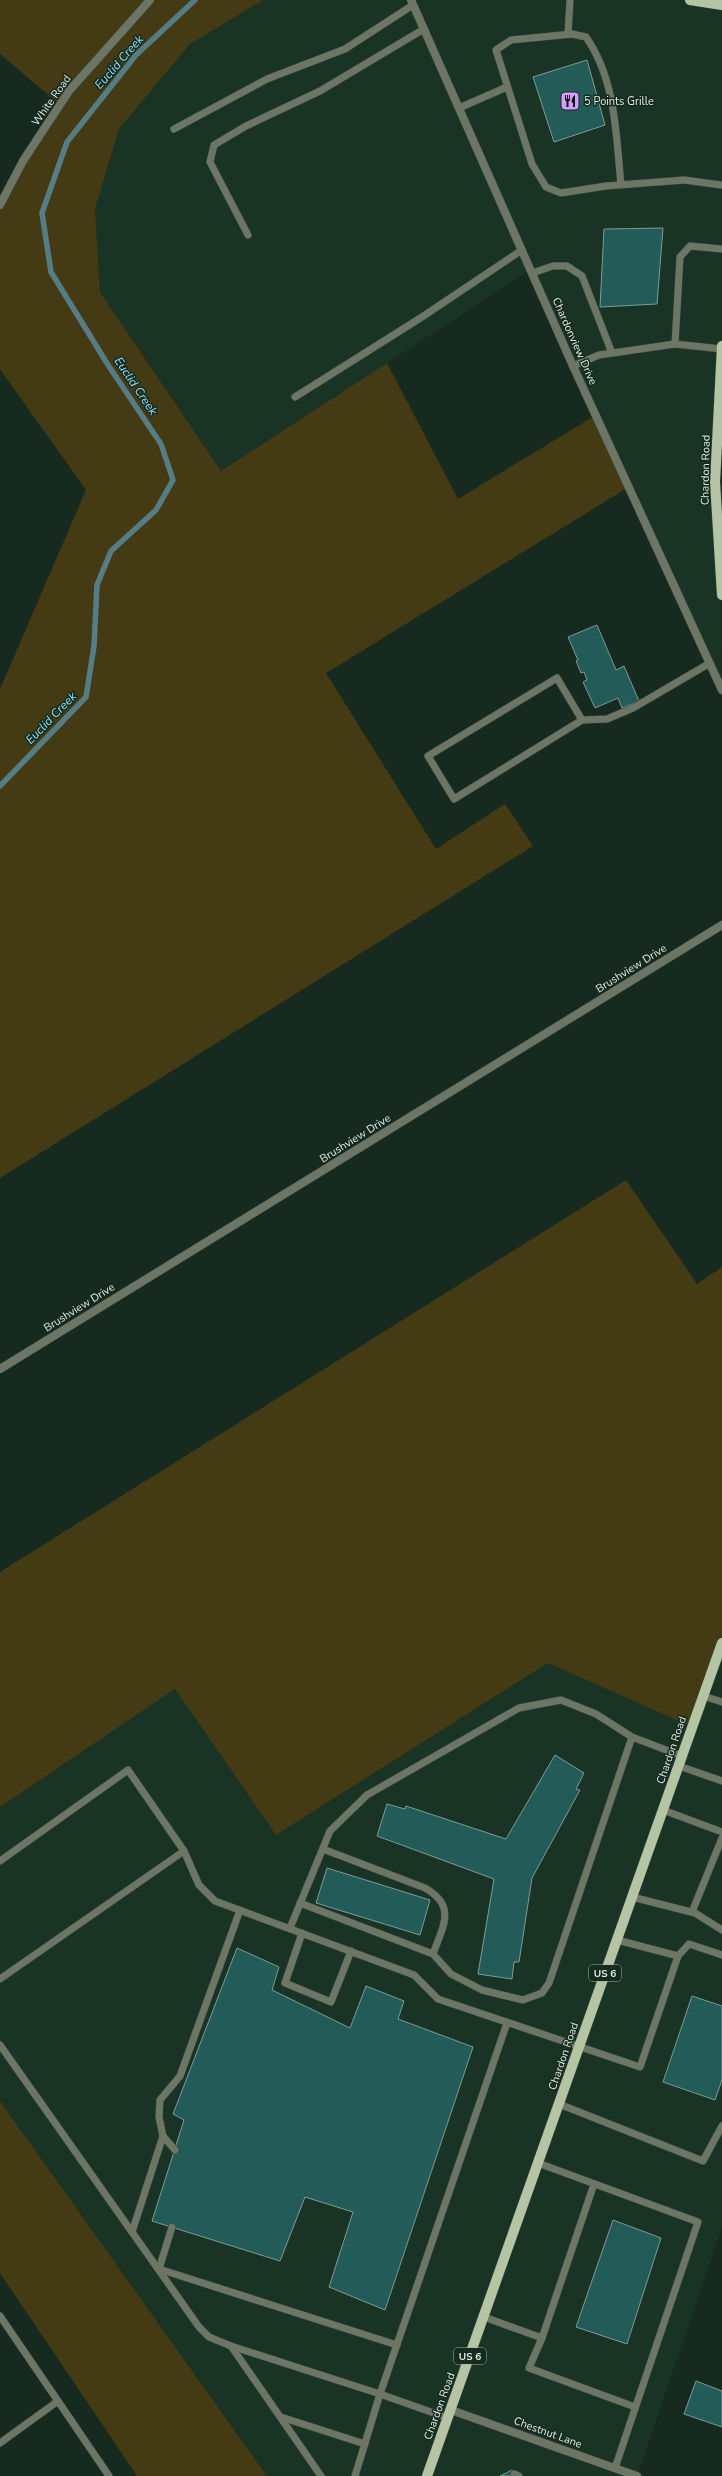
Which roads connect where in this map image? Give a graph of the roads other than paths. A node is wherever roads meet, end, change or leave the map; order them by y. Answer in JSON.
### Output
{"nodes":[{"id":1,"x":150,"y":0,"type":"edge"},
{"id":2,"x":570,"y":0,"type":"edge"},
{"id":3,"x":690,"y":0,"type":"edge"},
{"id":4,"x":412,"y":2,"type":"edge"},
{"id":5,"x":722,"y":5,"type":"edge"},
{"id":6,"x":424,"y":29,"type":"junction"},
{"id":7,"x":568,"y":34,"type":"junction"},
{"id":8,"x":507,"y":86,"type":"junction"},
{"id":9,"x":459,"y":108,"type":"junction"},
{"id":10,"x":174,"y":129,"type":"dead end"},
{"id":11,"x":621,"y":185,"type":"junction"},
{"id":12,"x":722,"y":185,"type":"edge"},
{"id":13,"x":0,"y":205,"type":"edge"},
{"id":14,"x":248,"y":235,"type":"dead end"},
{"id":15,"x":522,"y":250,"type":"junction"},
{"id":16,"x":722,"y":250,"type":"edge"},
{"id":17,"x":532,"y":273,"type":"junction"},
{"id":18,"x":675,"y":344,"type":"junction"},
{"id":19,"x":722,"y":346,"type":"edge"},
{"id":20,"x":722,"y":349,"type":"edge"},
{"id":21,"x":612,"y":353,"type":"junction"},
{"id":22,"x":573,"y":366,"type":"junction"},
{"id":23,"x":295,"y":397,"type":"dead end"},
{"id":24,"x":722,"y":595,"type":"edge"},
{"id":25,"x":710,"y":663,"type":"junction"},
{"id":26,"x":722,"y":690,"type":"edge"},
{"id":27,"x":582,"y":720,"type":"junction"},
{"id":28,"x":722,"y":926,"type":"edge"},
{"id":29,"x":0,"y":1369,"type":"edge"},
{"id":30,"x":722,"y":1643,"type":"edge"},
{"id":31,"x":703,"y":1696,"type":"junction"},
{"id":32,"x":722,"y":1702,"type":"edge"},
{"id":33,"x":632,"y":1737,"type":"junction"},
{"id":34,"x":682,"y":1756,"type":"junction"},
{"id":35,"x":679,"y":1766,"type":"junction"},
{"id":36,"x":722,"y":1781,"type":"edge"},
{"id":37,"x":663,"y":1810,"type":"junction"},
{"id":38,"x":722,"y":1832,"type":"edge"},
{"id":39,"x":722,"y":1838,"type":"edge"},
{"id":40,"x":323,"y":1849,"type":"junction"},
{"id":41,"x":184,"y":1851,"type":"junction"},
{"id":42,"x":0,"y":1861,"type":"edge"},
{"id":43,"x":632,"y":1897,"type":"junction"},
{"id":44,"x":300,"y":1903,"type":"junction"},
{"id":45,"x":240,"y":1910,"type":"junction"},
{"id":46,"x":692,"y":1912,"type":"junction"},
{"id":47,"x":290,"y":1928,"type":"junction"},
{"id":48,"x":722,"y":1930,"type":"edge"},
{"id":49,"x":302,"y":1933,"type":"junction"},
{"id":50,"x":617,"y":1940,"type":"junction"},
{"id":51,"x":352,"y":1951,"type":"junction"},
{"id":52,"x":433,"y":1954,"type":"junction"},
{"id":53,"x":722,"y":1955,"type":"edge"},
{"id":54,"x":678,"y":1956,"type":"junction"},
{"id":55,"x":0,"y":1979,"type":"edge"},
{"id":56,"x":507,"y":2022,"type":"junction"},
{"id":57,"x":0,"y":2046,"type":"edge"},
{"id":58,"x":579,"y":2048,"type":"junction"},
{"id":59,"x":559,"y":2104,"type":"junction"},
{"id":60,"x":722,"y":2126,"type":"edge"},
{"id":61,"x":163,"y":2136,"type":"junction"},
{"id":62,"x":175,"y":2150,"type":"dead end"},
{"id":63,"x":538,"y":2163,"type":"junction"},
{"id":64,"x":594,"y":2184,"type":"junction"},
{"id":65,"x":172,"y":2227,"type":"dead end"},
{"id":66,"x":132,"y":2232,"type":"junction"},
{"id":67,"x":158,"y":2269,"type":"junction"},
{"id":68,"x":0,"y":2316,"type":"edge"},
{"id":69,"x":484,"y":2317,"type":"junction"},
{"id":70,"x":542,"y":2338,"type":"junction"},
{"id":71,"x":397,"y":2345,"type":"junction"},
{"id":72,"x":231,"y":2346,"type":"junction"},
{"id":73,"x":380,"y":2394,"type":"junction"},
{"id":74,"x":58,"y":2401,"type":"junction"},
{"id":75,"x":635,"y":2407,"type":"junction"},
{"id":76,"x":449,"y":2414,"type":"junction"},
{"id":77,"x":281,"y":2417,"type":"junction"},
{"id":78,"x":0,"y":2443,"type":"edge"},
{"id":79,"x":365,"y":2444,"type":"junction"},
{"id":80,"x":614,"y":2468,"type":"junction"},
{"id":81,"x":108,"y":2476,"type":"edge"},
{"id":82,"x":321,"y":2476,"type":"edge"},
{"id":83,"x":355,"y":2476,"type":"edge"},
{"id":84,"x":427,"y":2476,"type":"edge"},
{"id":85,"x":637,"y":2476,"type":"edge"}],
"edges":[{"from":1,"to":13,"type":"street","name":"White Road"},
{"from":2,"to":7,"type":"lane"},
{"from":3,"to":5,"type":"main road"},
{"from":4,"to":6,"type":"street","name":"Chardonview Drive"},
{"from":4,"to":10,"type":"lane"},
{"from":6,"to":9,"type":"street","name":"Chardonview Drive"},
{"from":6,"to":14,"type":"lane"},
{"from":7,"to":8,"type":"lane"},
{"from":7,"to":11,"type":"lane"},
{"from":8,"to":9,"type":"lane"},
{"from":8,"to":11,"type":"lane"},
{"from":9,"to":15,"type":"street","name":"Chardonview Drive"},
{"from":11,"to":12,"type":"lane"},
{"from":15,"to":17,"type":"street","name":"Chardonview Drive"},
{"from":15,"to":23,"type":"lane"},
{"from":16,"to":18,"type":"lane"},
{"from":17,"to":21,"type":"lane"},
{"from":17,"to":22,"type":"street","name":"Chardonview Drive"},
{"from":18,"to":20,"type":"lane"},
{"from":18,"to":21,"type":"lane"},
{"from":19,"to":20,"type":"main road","name":"Chardon Road"},
{"from":20,"to":24,"type":"main road","name":"Chardon Road"},
{"from":21,"to":22,"type":"lane"},
{"from":22,"to":25,"type":"street","name":"Chardonview Drive"},
{"from":25,"to":26,"type":"street","name":"Chardonview Drive"},
{"from":25,"to":27,"type":"lane"},
{"from":27,"to":27,"type":"lane"},
{"from":28,"to":29,"type":"street","name":"Brushview Drive"},
{"from":30,"to":31,"type":"main road","name":"Chardon Road","number":"US 6"},
{"from":31,"to":32,"type":"lane"},
{"from":31,"to":34,"type":"main road","name":"Chardon Road","number":"US 6"},
{"from":33,"to":34,"type":"lane"},
{"from":33,"to":40,"type":"lane"},
{"from":33,"to":52,"type":"lane"},
{"from":34,"to":35,"type":"main road","name":"Chardon Road","number":"US 6"},
{"from":35,"to":36,"type":"lane"},
{"from":35,"to":37,"type":"main road","name":"Chardon Road","number":"US 6"},
{"from":37,"to":38,"type":"lane"},
{"from":37,"to":43,"type":"main road","name":"Chardon Road","number":"US 6"},
{"from":39,"to":46,"type":"lane"},
{"from":40,"to":44,"type":"lane"},
{"from":40,"to":52,"type":"lane"},
{"from":41,"to":42,"type":"lane"},
{"from":41,"to":45,"type":"lane"},
{"from":41,"to":55,"type":"lane"},
{"from":43,"to":46,"type":"lane"},
{"from":43,"to":50,"type":"main road","name":"Chardon Road","number":"US 6"},
{"from":44,"to":47,"type":"lane"},
{"from":44,"to":52,"type":"lane"},
{"from":45,"to":47,"type":"lane"},
{"from":45,"to":61,"type":"lane"},
{"from":46,"to":48,"type":"lane"},
{"from":47,"to":49,"type":"lane"},
{"from":49,"to":51,"type":"lane"},
{"from":49,"to":51,"type":"lane"},
{"from":50,"to":54,"type":"lane"},
{"from":50,"to":58,"type":"main road","name":"Chardon Road","number":"US 6"},
{"from":51,"to":56,"type":"lane"},
{"from":53,"to":54,"type":"lane"},
{"from":54,"to":58,"type":"lane"},
{"from":56,"to":58,"type":"lane"},
{"from":56,"to":71,"type":"lane"},
{"from":57,"to":66,"type":"lane"},
{"from":58,"to":59,"type":"main road","name":"Chardon Road","number":"US 6"},
{"from":59,"to":60,"type":"lane"},
{"from":59,"to":63,"type":"main road","name":"Chardon Road","number":"US 6"},
{"from":61,"to":62,"type":"lane"},
{"from":61,"to":66,"type":"lane"},
{"from":63,"to":64,"type":"lane"},
{"from":63,"to":69,"type":"main road","name":"Chardon Road","number":"US 6"},
{"from":64,"to":70,"type":"lane"},
{"from":64,"to":75,"type":"lane"},
{"from":65,"to":67,"type":"lane"},
{"from":66,"to":67,"type":"lane"},
{"from":67,"to":71,"type":"lane"},
{"from":67,"to":72,"type":"lane"},
{"from":68,"to":74,"type":"lane"},
{"from":69,"to":70,"type":"lane"},
{"from":69,"to":76,"type":"main road","name":"Chardon Road","number":"US 6"},
{"from":70,"to":75,"type":"lane"},
{"from":71,"to":73,"type":"lane"},
{"from":72,"to":73,"type":"lane"},
{"from":72,"to":77,"type":"lane"},
{"from":73,"to":76,"type":"lane"},
{"from":73,"to":79,"type":"lane"},
{"from":74,"to":78,"type":"lane"},
{"from":74,"to":81,"type":"lane"},
{"from":75,"to":80,"type":"lane"},
{"from":76,"to":80,"type":"street","name":"Chestnut Lane"},
{"from":76,"to":84,"type":"main road","name":"Chardon Road","number":"US 6"},
{"from":77,"to":79,"type":"lane"},
{"from":77,"to":82,"type":"lane"},
{"from":79,"to":83,"type":"lane"},
{"from":80,"to":85,"type":"street","name":"Chestnut Lane"}]}
